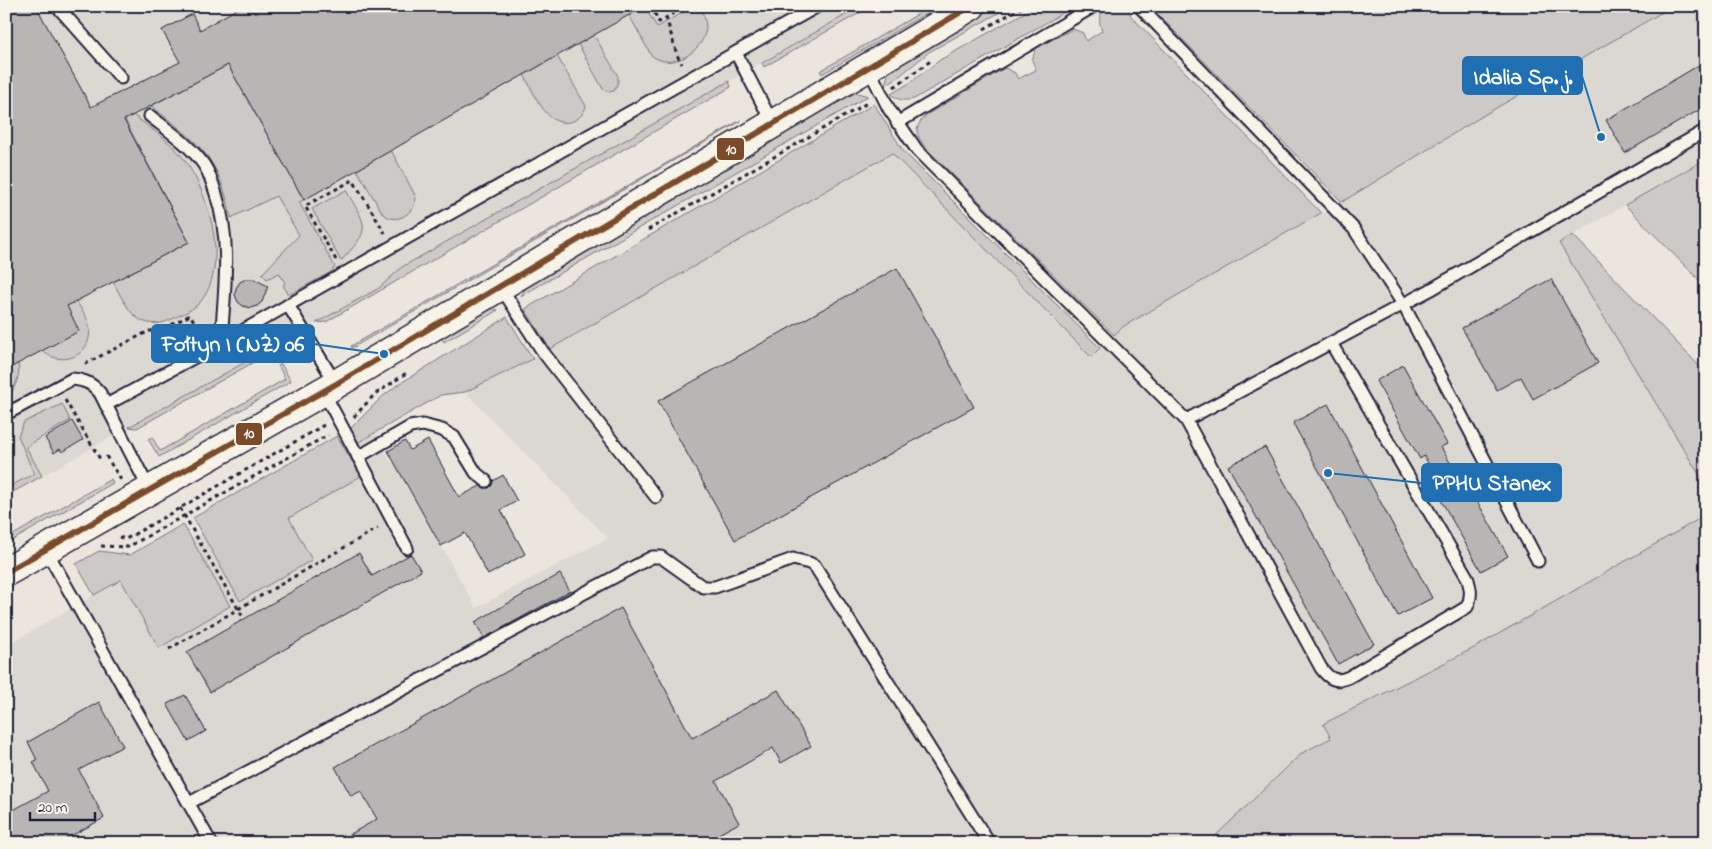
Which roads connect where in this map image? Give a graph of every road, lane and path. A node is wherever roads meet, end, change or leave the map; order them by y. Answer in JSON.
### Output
{"nodes":[{"id":1,"x":57,"y":6,"type":"edge"},
{"id":2,"x":651,"y":6,"type":"edge"},
{"id":3,"x":686,"y":6,"type":"edge"},
{"id":4,"x":818,"y":6,"type":"edge"},
{"id":5,"x":1024,"y":6,"type":"edge"},
{"id":6,"x":1094,"y":6,"type":"edge"},
{"id":7,"x":1139,"y":6,"type":"edge"},
{"id":8,"x":977,"y":18,"type":"edge"},
{"id":9,"x":736,"y":53,"type":"junction"},
{"id":10,"x":935,"y":58,"type":"dead end"},
{"id":11,"x":868,"y":67,"type":"junction"},
{"id":12,"x":121,"y":78,"type":"dead end"},
{"id":13,"x":881,"y":95,"type":"junction"},
{"id":14,"x":150,"y":116,"type":"dead end"},
{"id":15,"x":897,"y":123,"type":"junction"},
{"id":16,"x":773,"y":124,"type":"junction"},
{"id":17,"x":1706,"y":130,"type":"edge"},
{"id":18,"x":641,"y":233,"type":"dead end"},
{"id":19,"x":393,"y":246,"type":"junction"},
{"id":20,"x":344,"y":274,"type":"junction"},
{"id":21,"x":500,"y":286,"type":"junction"},
{"id":22,"x":1403,"y":304,"type":"junction"},
{"id":23,"x":288,"y":305,"type":"junction"},
{"id":24,"x":221,"y":343,"type":"junction"},
{"id":25,"x":1331,"y":343,"type":"junction"},
{"id":26,"x":416,"y":367,"type":"dead end"},
{"id":27,"x":57,"y":387,"type":"junction"},
{"id":28,"x":329,"y":387,"type":"junction"},
{"id":29,"x":106,"y":405,"type":"junction"},
{"id":30,"x":6,"y":414,"type":"edge"},
{"id":31,"x":1186,"y":420,"type":"junction"},
{"id":32,"x":339,"y":423,"type":"junction"},
{"id":33,"x":106,"y":456,"type":"dead end"},
{"id":34,"x":358,"y":457,"type":"junction"},
{"id":35,"x":100,"y":459,"type":"dead end"},
{"id":36,"x":122,"y":481,"type":"dead end"},
{"id":37,"x":486,"y":481,"type":"dead end"},
{"id":38,"x":149,"y":490,"type":"junction"},
{"id":39,"x":656,"y":497,"type":"dead end"},
{"id":40,"x":180,"y":508,"type":"junction"},
{"id":41,"x":184,"y":515,"type":"junction"},
{"id":42,"x":392,"y":520,"type":"junction"},
{"id":43,"x":114,"y":536,"type":"dead end"},
{"id":44,"x":94,"y":546,"type":"dead end"},
{"id":45,"x":408,"y":548,"type":"dead end"},
{"id":46,"x":46,"y":550,"type":"junction"},
{"id":47,"x":1538,"y":561,"type":"dead end"},
{"id":48,"x":6,"y":572,"type":"edge"},
{"id":49,"x":238,"y":609,"type":"junction"},
{"id":50,"x":244,"y":619,"type":"dead end"},
{"id":51,"x":169,"y":650,"type":"dead end"},
{"id":52,"x":189,"y":802,"type":"junction"},
{"id":53,"x":211,"y":843,"type":"edge"},
{"id":54,"x":989,"y":843,"type":"edge"}],
"edges":[{"from":1,"to":12,"type":"lane"},
{"from":2,"to":3,"type":"path"},
{"from":4,"to":9,"type":"lane"},
{"from":5,"to":8,"type":"path"},
{"from":6,"to":15,"type":"lane"},
{"from":7,"to":22,"type":"lane"},
{"from":8,"to":11,"type":"street"},
{"from":9,"to":16,"type":"lane"},
{"from":9,"to":19,"type":"lane"},
{"from":10,"to":13,"type":"path"},
{"from":11,"to":13,"type":"lane"},
{"from":11,"to":16,"type":"street"},
{"from":13,"to":15,"type":"lane"},
{"from":13,"to":18,"type":"path"},
{"from":14,"to":24,"type":"lane"},
{"from":15,"to":31,"type":"lane"},
{"from":16,"to":21,"type":"street"},
{"from":17,"to":22,"type":"lane"},
{"from":19,"to":20,"type":"lane"},
{"from":19,"to":20,"type":"path"},
{"from":20,"to":23,"type":"lane"},
{"from":21,"to":28,"type":"street"},
{"from":21,"to":39,"type":"lane"},
{"from":22,"to":25,"type":"lane"},
{"from":22,"to":47,"type":"lane"},
{"from":23,"to":24,"type":"lane"},
{"from":23,"to":28,"type":"lane"},
{"from":24,"to":29,"type":"lane"},
{"from":25,"to":31,"type":"lane"},
{"from":25,"to":31,"type":"lane"},
{"from":26,"to":32,"type":"path"},
{"from":27,"to":29,"type":"lane"},
{"from":27,"to":30,"type":"lane"},
{"from":27,"to":35,"type":"path"},
{"from":28,"to":32,"type":"lane"},
{"from":28,"to":38,"type":"street"},
{"from":29,"to":38,"type":"lane"},
{"from":32,"to":34,"type":"lane"},
{"from":32,"to":40,"type":"path"},
{"from":32,"to":41,"type":"path"},
{"from":33,"to":36,"type":"path"},
{"from":34,"to":37,"type":"lane"},
{"from":34,"to":42,"type":"lane"},
{"from":38,"to":46,"type":"street"},
{"from":40,"to":41,"type":"path"},
{"from":40,"to":43,"type":"path"},
{"from":41,"to":44,"type":"path"},
{"from":41,"to":49,"type":"path"},
{"from":42,"to":45,"type":"lane"},
{"from":42,"to":49,"type":"path"},
{"from":46,"to":48,"type":"street"},
{"from":46,"to":52,"type":"lane"},
{"from":49,"to":50,"type":"path"},
{"from":49,"to":51,"type":"path"},
{"from":52,"to":53,"type":"lane"},
{"from":52,"to":54,"type":"lane"}]}
